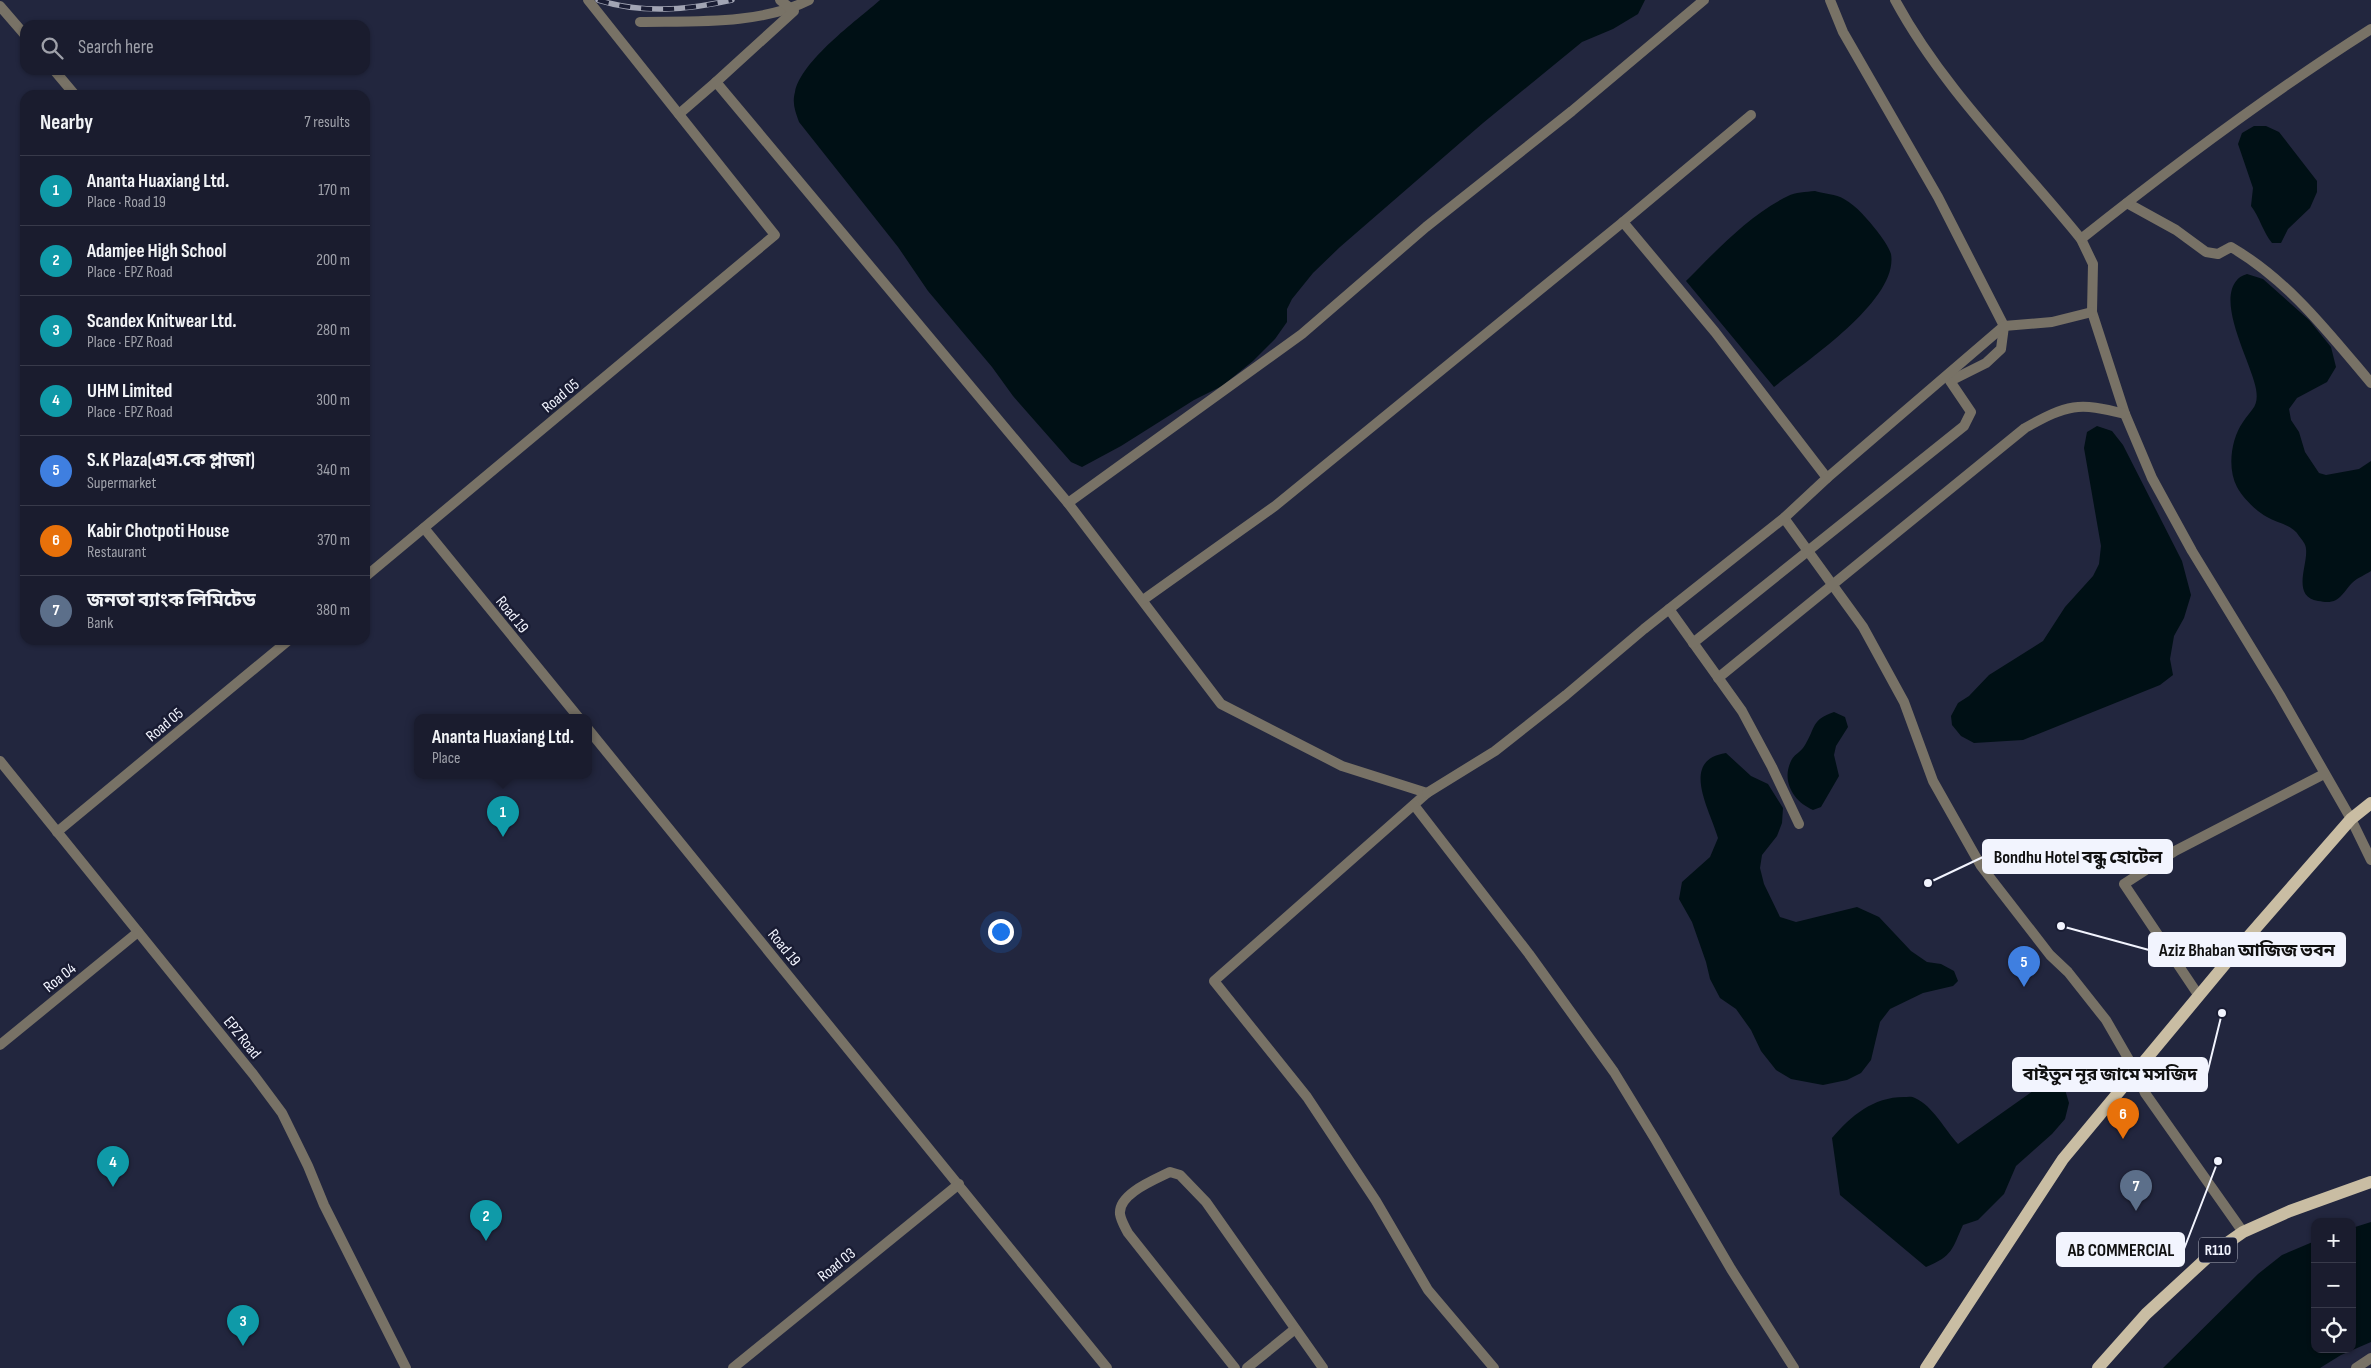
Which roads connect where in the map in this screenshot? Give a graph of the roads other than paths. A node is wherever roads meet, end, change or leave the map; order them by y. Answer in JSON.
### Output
{"nodes":[{"id":1,"x":588,"y":0,"type":"edge"},
{"id":2,"x":780,"y":0,"type":"edge"},
{"id":3,"x":809,"y":0,"type":"edge"},
{"id":4,"x":1704,"y":0,"type":"edge"},
{"id":5,"x":1830,"y":0,"type":"edge"},
{"id":6,"x":1895,"y":0,"type":"edge"},
{"id":7,"x":0,"y":6,"type":"edge"},
{"id":8,"x":640,"y":22,"type":"dead end"},
{"id":9,"x":20,"y":29,"type":"edge"},
{"id":10,"x":2371,"y":29,"type":"edge"},
{"id":11,"x":58,"y":75,"type":"edge"},
{"id":12,"x":716,"y":82,"type":"junction"},
{"id":13,"x":71,"y":90,"type":"edge"},
{"id":14,"x":679,"y":114,"type":"junction"},
{"id":15,"x":1751,"y":115,"type":"dead end"},
{"id":16,"x":2127,"y":203,"type":"junction"},
{"id":17,"x":1623,"y":222,"type":"junction"},
{"id":18,"x":2081,"y":239,"type":"junction"},
{"id":19,"x":2092,"y":312,"type":"junction"},
{"id":20,"x":2004,"y":326,"type":"junction"},
{"id":21,"x":2371,"y":383,"type":"edge"},
{"id":22,"x":2125,"y":414,"type":"junction"},
{"id":23,"x":1827,"y":478,"type":"junction"},
{"id":24,"x":1068,"y":503,"type":"junction"},
{"id":25,"x":1784,"y":518,"type":"junction"},
{"id":26,"x":424,"y":528,"type":"junction"},
{"id":27,"x":1808,"y":550,"type":"junction"},
{"id":28,"x":370,"y":573,"type":"edge"},
{"id":29,"x":1832,"y":584,"type":"junction"},
{"id":30,"x":1142,"y":600,"type":"junction"},
{"id":31,"x":1668,"y":609,"type":"junction"},
{"id":32,"x":1693,"y":643,"type":"junction"},
{"id":33,"x":283,"y":645,"type":"edge"},
{"id":34,"x":1718,"y":678,"type":"junction"},
{"id":35,"x":576,"y":714,"type":"edge"},
{"id":36,"x":592,"y":734,"type":"edge"},
{"id":37,"x":0,"y":761,"type":"edge"},
{"id":38,"x":2324,"y":774,"type":"junction"},
{"id":39,"x":1427,"y":794,"type":"junction"},
{"id":40,"x":2371,"y":804,"type":"edge"},
{"id":41,"x":1414,"y":806,"type":"junction"},
{"id":42,"x":2351,"y":819,"type":"junction"},
{"id":43,"x":1799,"y":824,"type":"dead end"},
{"id":44,"x":57,"y":832,"type":"junction"},
{"id":45,"x":2371,"y":860,"type":"edge"},
{"id":46,"x":138,"y":932,"type":"junction"},
{"id":47,"x":2200,"y":996,"type":"junction"},
{"id":48,"x":0,"y":1045,"type":"edge"},
{"id":49,"x":2136,"y":1072,"type":"junction"},
{"id":50,"x":2371,"y":1182,"type":"edge"},
{"id":51,"x":959,"y":1184,"type":"junction"},
{"id":52,"x":2243,"y":1232,"type":"junction"},
{"id":53,"x":1295,"y":1329,"type":"junction"},
{"id":54,"x":2371,"y":1358,"type":"edge"},
{"id":55,"x":406,"y":1368,"type":"edge"},
{"id":56,"x":733,"y":1368,"type":"edge"},
{"id":57,"x":1107,"y":1368,"type":"edge"},
{"id":58,"x":1235,"y":1368,"type":"edge"},
{"id":59,"x":1247,"y":1368,"type":"edge"},
{"id":60,"x":1324,"y":1368,"type":"edge"},
{"id":61,"x":1494,"y":1368,"type":"edge"},
{"id":62,"x":1794,"y":1368,"type":"edge"},
{"id":63,"x":1926,"y":1368,"type":"edge"},
{"id":64,"x":2098,"y":1368,"type":"edge"},
{"id":65,"x":2356,"y":1368,"type":"edge"}],
"edges":[{"from":1,"to":14,"type":"street"},
{"from":2,"to":12,"type":"street"},
{"from":3,"to":8,"type":"street"},
{"from":4,"to":24,"type":"street"},
{"from":5,"to":20,"type":"street"},
{"from":6,"to":18,"type":"street"},
{"from":7,"to":9,"type":"street"},
{"from":10,"to":16,"type":"street"},
{"from":11,"to":13,"type":"street"},
{"from":12,"to":14,"type":"street"},
{"from":12,"to":24,"type":"street"},
{"from":14,"to":26,"type":"street","name":"Road 05"},
{"from":15,"to":17,"type":"street"},
{"from":16,"to":18,"type":"street"},
{"from":16,"to":21,"type":"street"},
{"from":17,"to":23,"type":"street"},
{"from":17,"to":30,"type":"street"},
{"from":18,"to":19,"type":"street"},
{"from":19,"to":20,"type":"street"},
{"from":19,"to":22,"type":"street"},
{"from":20,"to":23,"type":"street"},
{"from":20,"to":27,"type":"street"},
{"from":22,"to":29,"type":"street"},
{"from":22,"to":38,"type":"street"},
{"from":23,"to":25,"type":"street"},
{"from":24,"to":30,"type":"street"},
{"from":25,"to":27,"type":"street"},
{"from":25,"to":31,"type":"street"},
{"from":26,"to":28,"type":"street","name":"Road 05"},
{"from":26,"to":35,"type":"street","name":"Road 19"},
{"from":27,"to":29,"type":"street"},
{"from":27,"to":32,"type":"street"},
{"from":29,"to":34,"type":"street"},
{"from":29,"to":49,"type":"street"},
{"from":30,"to":39,"type":"street"},
{"from":31,"to":32,"type":"street"},
{"from":31,"to":39,"type":"street"},
{"from":32,"to":34,"type":"street"},
{"from":33,"to":44,"type":"street","name":"Road 05"},
{"from":34,"to":43,"type":"street"},
{"from":36,"to":51,"type":"street","name":"Road 19"},
{"from":37,"to":44,"type":"street","name":"EPZ Road"},
{"from":38,"to":42,"type":"street"},
{"from":38,"to":47,"type":"street"},
{"from":39,"to":41,"type":"street"},
{"from":40,"to":42,"type":"main road"},
{"from":41,"to":61,"type":"street"},
{"from":41,"to":62,"type":"street"},
{"from":42,"to":45,"type":"street"},
{"from":42,"to":47,"type":"main road"},
{"from":44,"to":46,"type":"street","name":"EPZ Road"},
{"from":46,"to":48,"type":"street","name":"Roa 04"},
{"from":46,"to":55,"type":"street","name":"EPZ Road"},
{"from":47,"to":49,"type":"main road"},
{"from":49,"to":52,"type":"street"},
{"from":49,"to":63,"type":"main road"},
{"from":50,"to":52,"type":"main road","number":"R110"},
{"from":51,"to":56,"type":"street","name":"Road 03"},
{"from":51,"to":57,"type":"street","name":"Road 19"},
{"from":52,"to":64,"type":"main road","number":"R110"},
{"from":53,"to":58,"type":"street"},
{"from":53,"to":59,"type":"street"},
{"from":53,"to":60,"type":"street"},
{"from":54,"to":65,"type":"street"}]}
